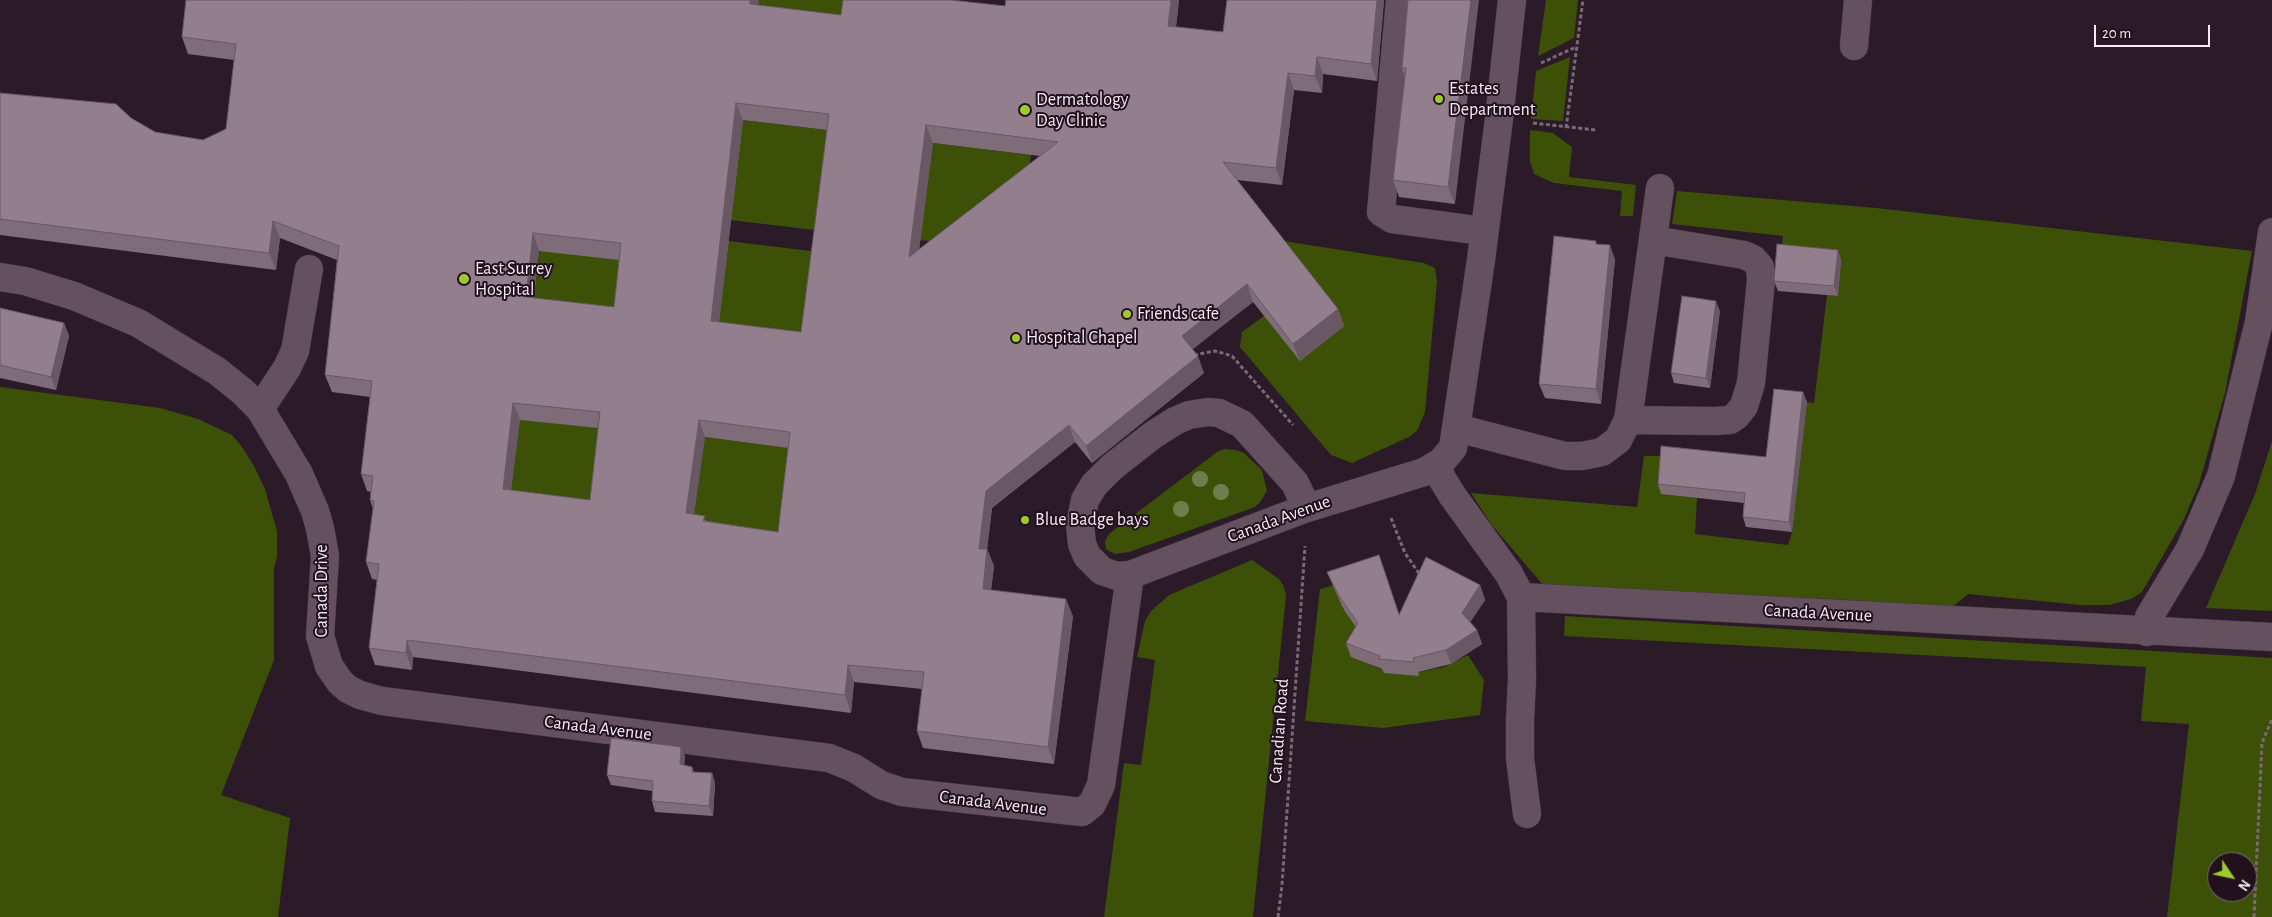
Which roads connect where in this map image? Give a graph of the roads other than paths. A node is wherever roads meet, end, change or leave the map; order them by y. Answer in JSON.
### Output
{"nodes":[{"id":1,"x":1400,"y":0,"type":"edge"},
{"id":2,"x":1512,"y":0,"type":"edge"},
{"id":3,"x":1858,"y":0,"type":"edge"},
{"id":4,"x":1854,"y":46,"type":"dead end"},
{"id":5,"x":1660,"y":188,"type":"dead end"},
{"id":6,"x":1484,"y":231,"type":"junction"},
{"id":7,"x":2272,"y":232,"type":"edge"},
{"id":8,"x":1653,"y":240,"type":"junction"},
{"id":9,"x":309,"y":269,"type":"dead end"},
{"id":10,"x":0,"y":277,"type":"edge"},
{"id":11,"x":260,"y":410,"type":"junction"},
{"id":12,"x":1628,"y":420,"type":"junction"},
{"id":13,"x":1457,"y":428,"type":"junction"},
{"id":14,"x":1435,"y":467,"type":"junction"},
{"id":15,"x":1304,"y":508,"type":"junction"},
{"id":16,"x":1130,"y":575,"type":"junction"},
{"id":17,"x":1521,"y":598,"type":"junction"},
{"id":18,"x":2147,"y":632,"type":"junction"},
{"id":19,"x":2272,"y":637,"type":"edge"},
{"id":20,"x":348,"y":689,"type":"joint"},
{"id":21,"x":1527,"y":814,"type":"dead end"}],
"edges":[{"from":1,"to":6,"type":"street"},
{"from":2,"to":6,"type":"street","name":"Canada Avenue"},
{"from":3,"to":4,"type":"street"},
{"from":5,"to":8,"type":"street"},
{"from":6,"to":13,"type":"street","name":"Canada Avenue"},
{"from":7,"to":18,"type":"street"},
{"from":8,"to":12,"type":"street"},
{"from":8,"to":12,"type":"street"},
{"from":9,"to":11,"type":"street"},
{"from":10,"to":11,"type":"street","name":"Canada Drive"},
{"from":11,"to":20,"type":"street","name":"Canada Drive"},
{"from":12,"to":13,"type":"street"},
{"from":13,"to":14,"type":"street","name":"Canada Avenue"},
{"from":14,"to":15,"type":"street","name":"Canada Avenue"},
{"from":14,"to":17,"type":"street"},
{"from":15,"to":16,"type":"street","name":"Canada Avenue"},
{"from":15,"to":16,"type":"street"},
{"from":16,"to":20,"type":"street","name":"Canada Avenue"},
{"from":17,"to":18,"type":"street","name":"Canada Avenue"},
{"from":17,"to":21,"type":"street"},
{"from":18,"to":19,"type":"street","name":"Canada Avenue"}]}
